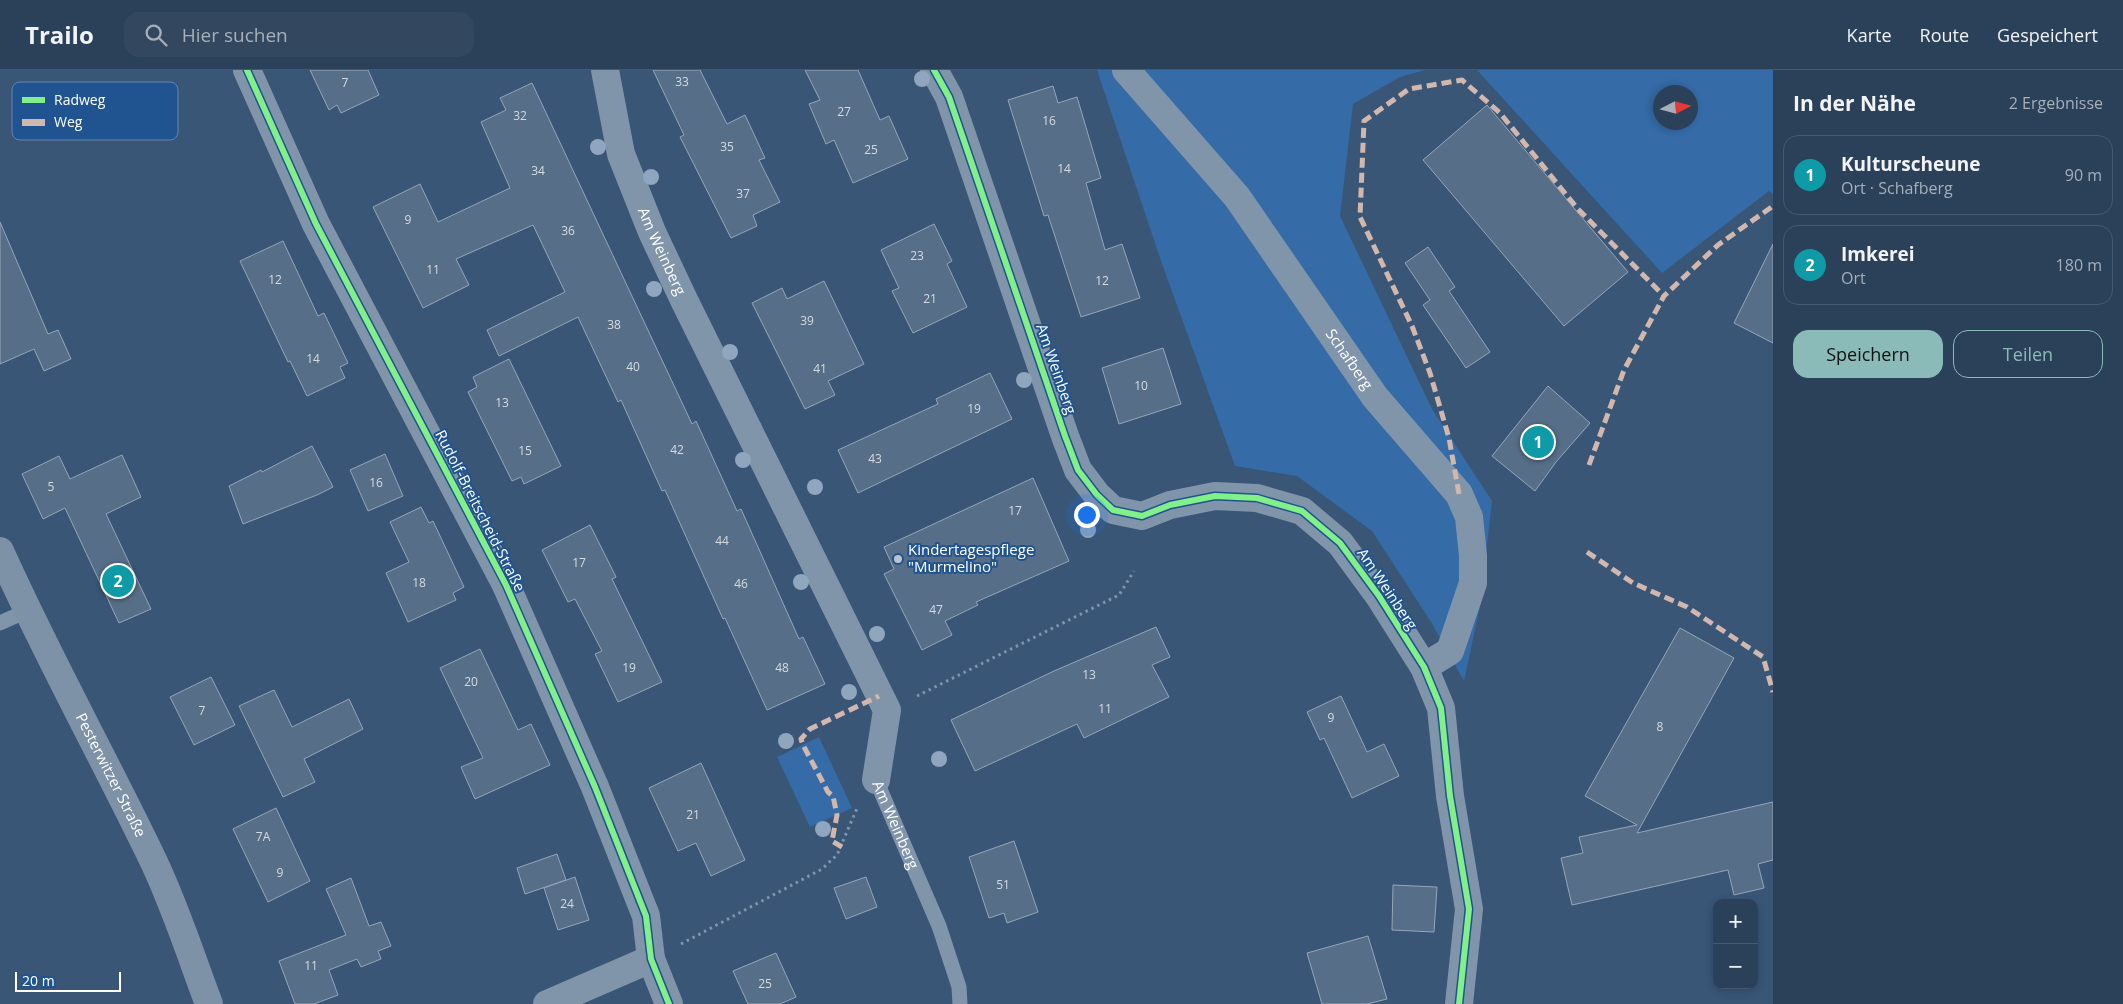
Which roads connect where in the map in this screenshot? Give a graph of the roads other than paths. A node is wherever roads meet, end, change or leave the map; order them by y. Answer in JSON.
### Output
{"nodes":[{"id":1,"x":247,"y":70,"type":"edge"},
{"id":2,"x":605,"y":70,"type":"edge"},
{"id":3,"x":934,"y":70,"type":"edge"},
{"id":4,"x":1126,"y":70,"type":"edge"},
{"id":5,"x":0,"y":551,"type":"edge"},
{"id":6,"x":27,"y":611,"type":"junction"},
{"id":7,"x":0,"y":623,"type":"edge"},
{"id":8,"x":1424,"y":667,"type":"junction"},
{"id":9,"x":876,"y":780,"type":"joint"},
{"id":10,"x":662,"y":953,"type":"junction"},
{"id":11,"x":210,"y":1004,"type":"edge"},
{"id":12,"x":547,"y":1004,"type":"edge"},
{"id":13,"x":669,"y":1004,"type":"edge"},
{"id":14,"x":960,"y":1004,"type":"edge"},
{"id":15,"x":1458,"y":1004,"type":"edge"}],
"edges":[{"from":1,"to":10,"type":"street","name":"Rudolf-Breitscheid-Straße"},
{"from":2,"to":9,"type":"street","name":"Am Weinberg"},
{"from":3,"to":8,"type":"street","name":"Am Weinberg"},
{"from":4,"to":8,"type":"street","name":"Schafberg"},
{"from":5,"to":6,"type":"street","name":"Pesterwitzer Straße"},
{"from":6,"to":7,"type":"lane"},
{"from":6,"to":11,"type":"street","name":"Pesterwitzer Straße"},
{"from":8,"to":15,"type":"street","name":"Am Weinberg"},
{"from":9,"to":14,"type":"lane","name":"Am Weinberg"},
{"from":10,"to":12,"type":"street"},
{"from":10,"to":13,"type":"street","name":"Rudolf-Breitscheid-Straße"}]}
